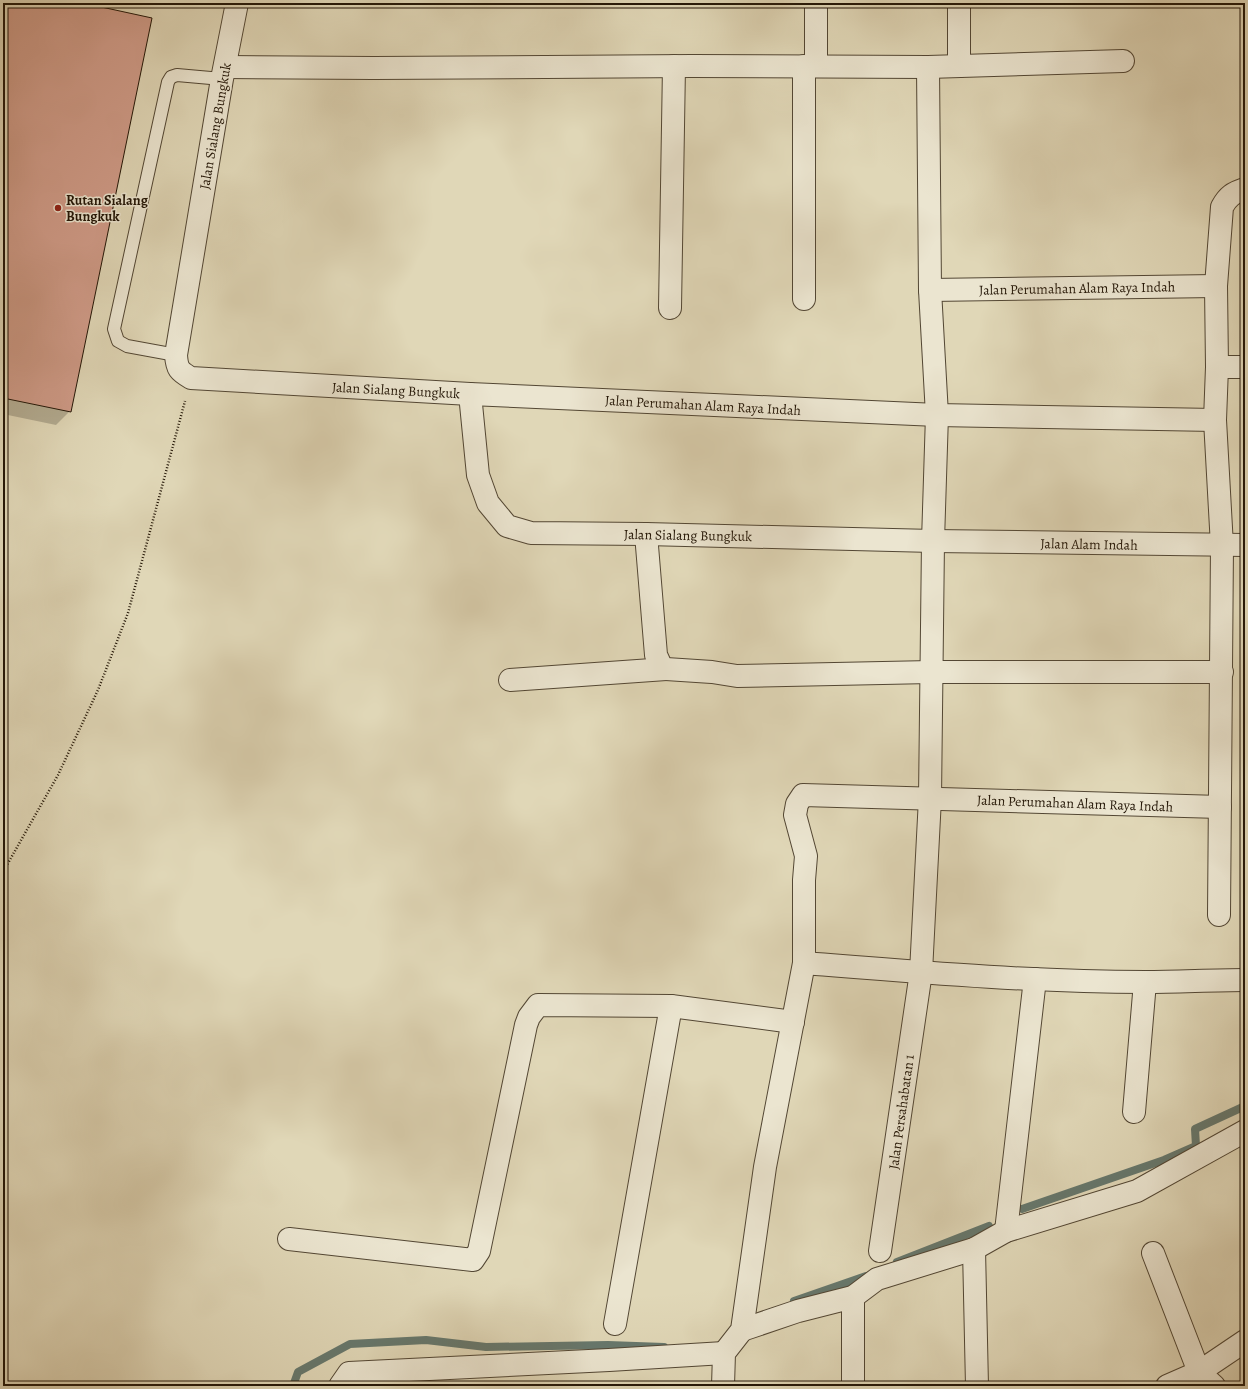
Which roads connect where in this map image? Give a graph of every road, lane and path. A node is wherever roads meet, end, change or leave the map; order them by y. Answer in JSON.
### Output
{"nodes":[{"id":1,"x":237,"y":3,"type":"edge"},
{"id":2,"x":816,"y":3,"type":"edge"},
{"id":3,"x":959,"y":3,"type":"edge"},
{"id":4,"x":1123,"y":61,"type":"dead end"},
{"id":5,"x":674,"y":66,"type":"junction"},
{"id":6,"x":810,"y":66,"type":"junction"},
{"id":7,"x":960,"y":66,"type":"junction"},
{"id":8,"x":928,"y":67,"type":"junction"},
{"id":9,"x":223,"y":73,"type":"junction"},
{"id":10,"x":1245,"y":189,"type":"edge"},
{"id":11,"x":1216,"y":286,"type":"junction"},
{"id":12,"x":930,"y":290,"type":"junction"},
{"id":13,"x":804,"y":299,"type":"dead end"},
{"id":14,"x":670,"y":308,"type":"dead end"},
{"id":15,"x":176,"y":355,"type":"junction"},
{"id":16,"x":1217,"y":367,"type":"junction"},
{"id":17,"x":1245,"y":367,"type":"edge"},
{"id":18,"x":191,"y":378,"type":"junction"},
{"id":19,"x":470,"y":394,"type":"junction"},
{"id":20,"x":936,"y":415,"type":"junction"},
{"id":21,"x":1215,"y":420,"type":"junction"},
{"id":22,"x":646,"y":534,"type":"junction"},
{"id":23,"x":933,"y":541,"type":"junction"},
{"id":24,"x":1245,"y":545,"type":"edge"},
{"id":25,"x":1222,"y":546,"type":"junction"},
{"id":26,"x":666,"y":669,"type":"junction"},
{"id":27,"x":931,"y":672,"type":"junction"},
{"id":28,"x":1222,"y":672,"type":"junction"},
{"id":29,"x":510,"y":680,"type":"dead end"},
{"id":30,"x":930,"y":798,"type":"junction"},
{"id":31,"x":1220,"y":807,"type":"junction"},
{"id":32,"x":3,"y":872,"type":"edge"},
{"id":33,"x":1219,"y":915,"type":"dead end"},
{"id":34,"x":804,"y":963,"type":"junction"},
{"id":35,"x":921,"y":972,"type":"junction"},
{"id":36,"x":1035,"y":979,"type":"junction"},
{"id":37,"x":1245,"y":980,"type":"edge"},
{"id":38,"x":1145,"y":982,"type":"junction"},
{"id":39,"x":670,"y":1006,"type":"junction"},
{"id":40,"x":793,"y":1022,"type":"junction"},
{"id":41,"x":1134,"y":1112,"type":"dead end"},
{"id":42,"x":1245,"y":1131,"type":"edge"},
{"id":43,"x":1006,"y":1231,"type":"junction"},
{"id":44,"x":288,"y":1239,"type":"dead end"},
{"id":45,"x":974,"y":1249,"type":"junction"},
{"id":46,"x":880,"y":1251,"type":"dead end"},
{"id":47,"x":1153,"y":1253,"type":"dead end"},
{"id":48,"x":853,"y":1297,"type":"junction"},
{"id":49,"x":615,"y":1324,"type":"dead end"},
{"id":50,"x":742,"y":1330,"type":"junction"},
{"id":51,"x":1245,"y":1341,"type":"edge"},
{"id":52,"x":724,"y":1353,"type":"junction"},
{"id":53,"x":1207,"y":1379,"type":"edge"},
{"id":54,"x":340,"y":1386,"type":"edge"},
{"id":55,"x":723,"y":1386,"type":"edge"},
{"id":56,"x":854,"y":1386,"type":"edge"},
{"id":57,"x":977,"y":1386,"type":"edge"},
{"id":58,"x":1167,"y":1386,"type":"edge"}],
"edges":[{"from":1,"to":9,"type":"street","name":"Jalan Sialang Bungkuk"},
{"from":2,"to":6,"type":"street"},
{"from":3,"to":7,"type":"street"},
{"from":4,"to":7,"type":"street"},
{"from":5,"to":6,"type":"street"},
{"from":5,"to":9,"type":"street"},
{"from":5,"to":14,"type":"street"},
{"from":6,"to":8,"type":"street"},
{"from":6,"to":13,"type":"street"},
{"from":7,"to":8,"type":"street"},
{"from":8,"to":12,"type":"street"},
{"from":9,"to":15,"type":"street","name":"Jalan Sialang Bungkuk"},
{"from":9,"to":15,"type":"lane"},
{"from":10,"to":11,"type":"street"},
{"from":11,"to":12,"type":"street","name":"Jalan Perumahan Alam Raya Indah"},
{"from":11,"to":16,"type":"street"},
{"from":12,"to":20,"type":"street"},
{"from":15,"to":18,"type":"street","name":"Jalan Sialang Bungkuk"},
{"from":16,"to":17,"type":"street"},
{"from":16,"to":21,"type":"street"},
{"from":18,"to":19,"type":"street","name":"Jalan Sialang Bungkuk"},
{"from":18,"to":32,"type":"path"},
{"from":19,"to":20,"type":"street","name":"Jalan Perumahan Alam Raya Indah"},
{"from":19,"to":22,"type":"street","name":"Jalan Sialang Bungkuk"},
{"from":20,"to":21,"type":"street","name":"Jalan Perumahan Alam Raya Indah"},
{"from":20,"to":23,"type":"street"},
{"from":21,"to":25,"type":"street"},
{"from":22,"to":23,"type":"street","name":"Jalan Sialang Bungkuk"},
{"from":22,"to":26,"type":"street"},
{"from":23,"to":25,"type":"street","name":"Jalan Alam Indah"},
{"from":23,"to":27,"type":"street"},
{"from":24,"to":25,"type":"street","name":"Jalan Alam Indah"},
{"from":25,"to":28,"type":"street"},
{"from":26,"to":27,"type":"street"},
{"from":26,"to":29,"type":"street"},
{"from":27,"to":28,"type":"street"},
{"from":27,"to":30,"type":"street"},
{"from":28,"to":31,"type":"street"},
{"from":30,"to":31,"type":"street","name":"Jalan Perumahan Alam Raya Indah"},
{"from":30,"to":34,"type":"street","name":"Jalan Perumahan Alam Raya Indah"},
{"from":30,"to":35,"type":"street","name":"Jalan Persahabatan 1"},
{"from":31,"to":33,"type":"street"},
{"from":34,"to":35,"type":"street"},
{"from":34,"to":40,"type":"street"},
{"from":35,"to":36,"type":"street"},
{"from":35,"to":46,"type":"street","name":"Jalan Persahabatan 1"},
{"from":36,"to":38,"type":"street"},
{"from":36,"to":43,"type":"street"},
{"from":37,"to":38,"type":"street"},
{"from":38,"to":41,"type":"street"},
{"from":39,"to":40,"type":"street"},
{"from":39,"to":44,"type":"street"},
{"from":39,"to":49,"type":"street"},
{"from":40,"to":50,"type":"street"},
{"from":42,"to":43,"type":"street"},
{"from":43,"to":45,"type":"street"},
{"from":45,"to":48,"type":"street"},
{"from":45,"to":57,"type":"street"},
{"from":47,"to":53,"type":"street"},
{"from":48,"to":50,"type":"street"},
{"from":48,"to":56,"type":"street"},
{"from":50,"to":52,"type":"street"},
{"from":51,"to":53,"type":"street"},
{"from":52,"to":54,"type":"street"},
{"from":52,"to":55,"type":"street"},
{"from":53,"to":58,"type":"street"}]}
